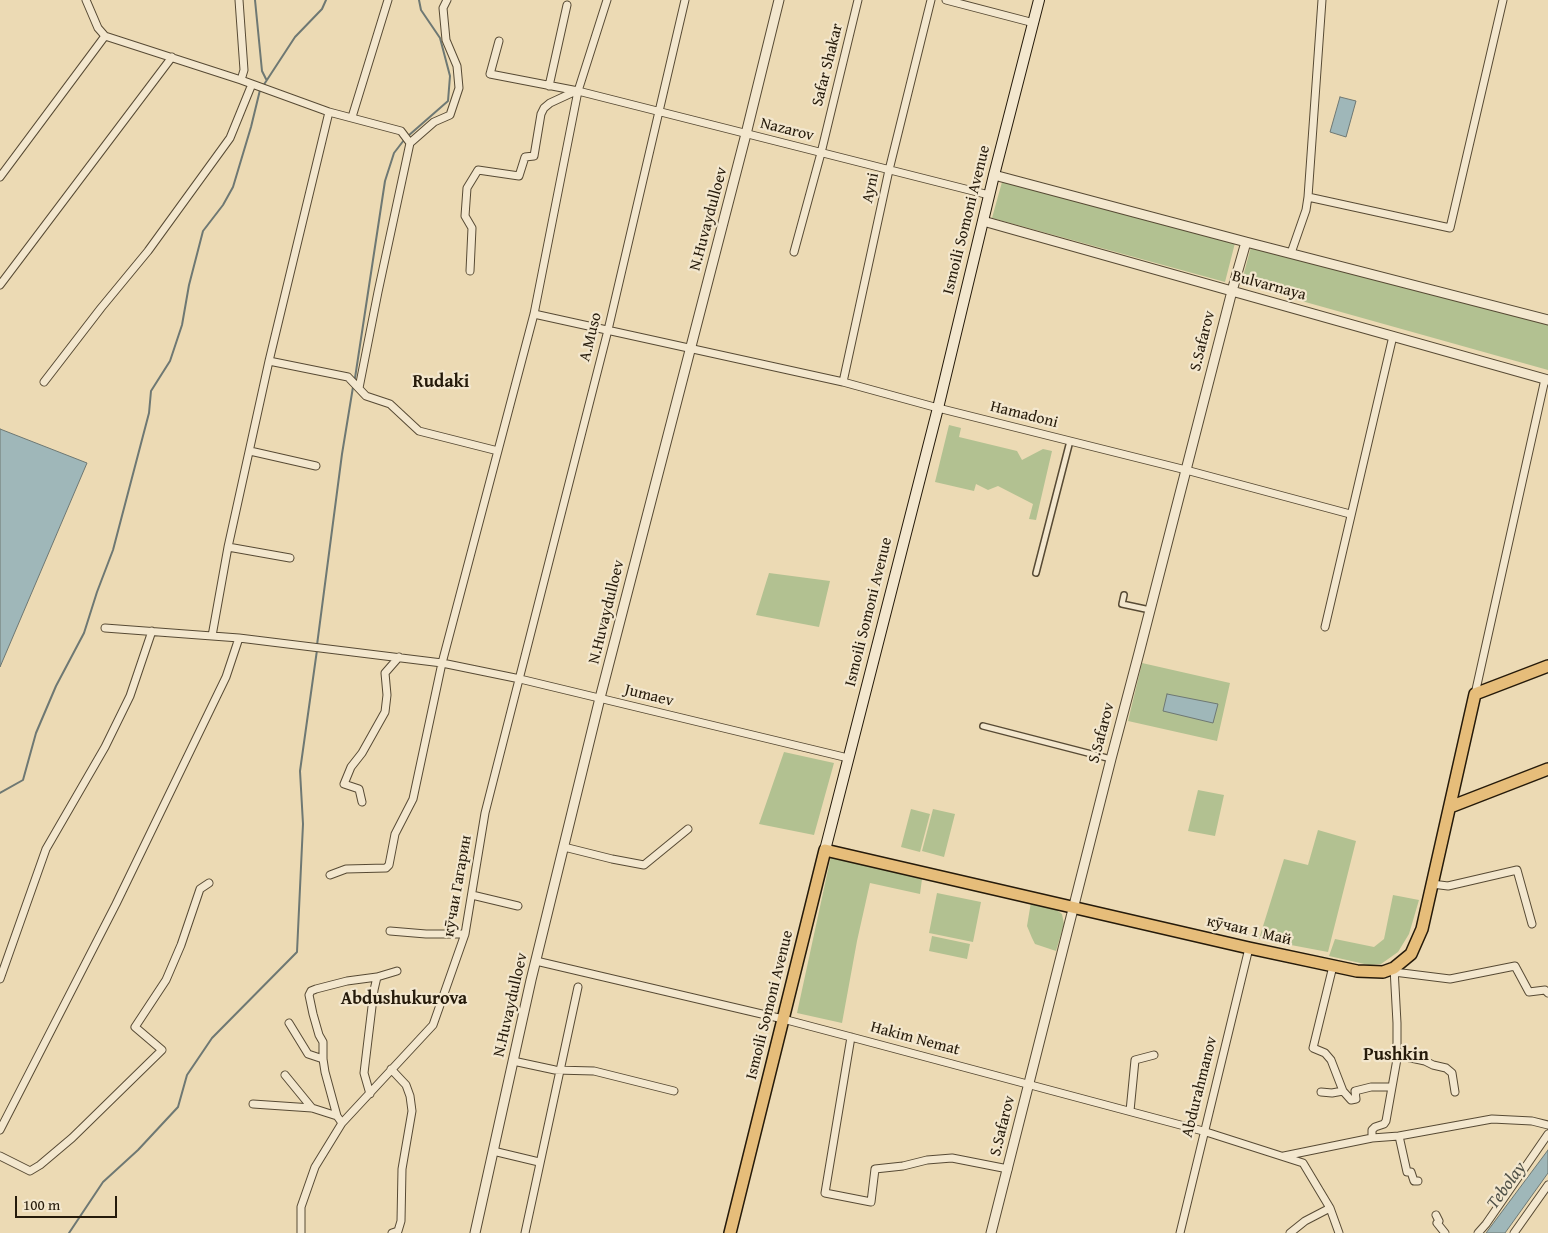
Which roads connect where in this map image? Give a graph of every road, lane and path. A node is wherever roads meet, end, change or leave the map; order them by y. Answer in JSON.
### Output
{"nodes":[{"id":1,"x":86,"y":0,"type":"edge"},
{"id":2,"x":239,"y":0,"type":"edge"},
{"id":3,"x":388,"y":0,"type":"edge"},
{"id":4,"x":446,"y":0,"type":"edge"},
{"id":5,"x":607,"y":0,"type":"edge"},
{"id":6,"x":685,"y":0,"type":"edge"},
{"id":7,"x":779,"y":0,"type":"edge"},
{"id":8,"x":858,"y":0,"type":"edge"},
{"id":9,"x":931,"y":0,"type":"edge"},
{"id":10,"x":946,"y":0,"type":"edge"},
{"id":11,"x":1040,"y":0,"type":"edge"},
{"id":12,"x":1322,"y":0,"type":"edge"},
{"id":13,"x":1503,"y":0,"type":"edge"},
{"id":14,"x":567,"y":5,"type":"dead end"},
{"id":15,"x":1034,"y":23,"type":"junction"},
{"id":16,"x":106,"y":36,"type":"junction"},
{"id":17,"x":499,"y":41,"type":"dead end"},
{"id":18,"x":172,"y":57,"type":"junction"},
{"id":19,"x":240,"y":80,"type":"junction"},
{"id":20,"x":255,"y":85,"type":"junction"},
{"id":21,"x":549,"y":86,"type":"junction"},
{"id":22,"x":577,"y":91,"type":"junction"},
{"id":23,"x":658,"y":111,"type":"junction"},
{"id":24,"x":329,"y":112,"type":"junction"},
{"id":25,"x":352,"y":117,"type":"junction"},
{"id":26,"x":746,"y":134,"type":"junction"},
{"id":27,"x":410,"y":144,"type":"junction"},
{"id":28,"x":821,"y":152,"type":"junction"},
{"id":29,"x":889,"y":170,"type":"junction"},
{"id":30,"x":994,"y":175,"type":"junction"},
{"id":31,"x":0,"y":177,"type":"edge"},
{"id":32,"x":989,"y":195,"type":"junction"},
{"id":33,"x":1308,"y":197,"type":"junction"},
{"id":34,"x":982,"y":221,"type":"junction"},
{"id":35,"x":1246,"y":242,"type":"junction"},
{"id":36,"x":794,"y":252,"type":"dead end"},
{"id":37,"x":1292,"y":253,"type":"junction"},
{"id":38,"x":470,"y":271,"type":"dead end"},
{"id":39,"x":0,"y":285,"type":"edge"},
{"id":40,"x":1232,"y":291,"type":"junction"},
{"id":41,"x":534,"y":314,"type":"junction"},
{"id":42,"x":1548,"y":320,"type":"edge"},
{"id":43,"x":608,"y":330,"type":"junction"},
{"id":44,"x":1393,"y":336,"type":"junction"},
{"id":45,"x":691,"y":348,"type":"junction"},
{"id":46,"x":269,"y":361,"type":"junction"},
{"id":47,"x":1546,"y":379,"type":"edge"},
{"id":48,"x":44,"y":382,"type":"dead end"},
{"id":49,"x":842,"y":382,"type":"junction"},
{"id":50,"x":359,"y":388,"type":"junction"},
{"id":51,"x":938,"y":408,"type":"junction"},
{"id":52,"x":1070,"y":441,"type":"junction"},
{"id":53,"x":498,"y":451,"type":"junction"},
{"id":54,"x":250,"y":452,"type":"junction"},
{"id":55,"x":316,"y":466,"type":"dead end"},
{"id":56,"x":1186,"y":470,"type":"junction"},
{"id":57,"x":1350,"y":514,"type":"junction"},
{"id":58,"x":228,"y":548,"type":"junction"},
{"id":59,"x":290,"y":558,"type":"dead end"},
{"id":60,"x":1036,"y":573,"type":"dead end"},
{"id":61,"x":1124,"y":595,"type":"dead end"},
{"id":62,"x":1150,"y":610,"type":"junction"},
{"id":63,"x":1325,"y":627,"type":"dead end"},
{"id":64,"x":105,"y":628,"type":"dead end"},
{"id":65,"x":152,"y":631,"type":"junction"},
{"id":66,"x":212,"y":636,"type":"junction"},
{"id":67,"x":239,"y":638,"type":"junction"},
{"id":68,"x":399,"y":657,"type":"junction"},
{"id":69,"x":442,"y":663,"type":"junction"},
{"id":70,"x":1548,"y":666,"type":"edge"},
{"id":71,"x":520,"y":679,"type":"junction"},
{"id":72,"x":1475,"y":694,"type":"junction"},
{"id":73,"x":600,"y":698,"type":"junction"},
{"id":74,"x":983,"y":726,"type":"dead end"},
{"id":75,"x":848,"y":758,"type":"junction"},
{"id":76,"x":1111,"y":759,"type":"junction"},
{"id":77,"x":1548,"y":769,"type":"edge"},
{"id":78,"x":362,"y":802,"type":"dead end"},
{"id":79,"x":1450,"y":807,"type":"junction"},
{"id":80,"x":688,"y":829,"type":"dead end"},
{"id":81,"x":564,"y":847,"type":"junction"},
{"id":82,"x":825,"y":850,"type":"junction"},
{"id":83,"x":330,"y":876,"type":"dead end"},
{"id":84,"x":209,"y":883,"type":"dead end"},
{"id":85,"x":1432,"y":884,"type":"junction"},
{"id":86,"x":472,"y":895,"type":"junction"},
{"id":87,"x":518,"y":906,"type":"dead end"},
{"id":88,"x":1075,"y":907,"type":"junction"},
{"id":89,"x":1532,"y":924,"type":"dead end"},
{"id":90,"x":390,"y":931,"type":"dead end"},
{"id":91,"x":465,"y":934,"type":"junction"},
{"id":92,"x":1249,"y":948,"type":"junction"},
{"id":93,"x":536,"y":961,"type":"junction"},
{"id":94,"x":1333,"y":966,"type":"junction"},
{"id":95,"x":1394,"y":970,"type":"junction"},
{"id":96,"x":397,"y":971,"type":"dead end"},
{"id":97,"x":377,"y":977,"type":"junction"},
{"id":98,"x":0,"y":979,"type":"edge"},
{"id":99,"x":578,"y":987,"type":"dead end"},
{"id":100,"x":1548,"y":993,"type":"edge"},
{"id":101,"x":783,"y":1019,"type":"junction"},
{"id":102,"x":290,"y":1023,"type":"dead end"},
{"id":103,"x":851,"y":1037,"type":"junction"},
{"id":104,"x":1154,"y":1055,"type":"dead end"},
{"id":105,"x":1397,"y":1055,"type":"junction"},
{"id":106,"x":323,"y":1060,"type":"junction"},
{"id":107,"x":513,"y":1062,"type":"junction"},
{"id":108,"x":391,"y":1069,"type":"junction"},
{"id":109,"x":560,"y":1070,"type":"junction"},
{"id":110,"x":285,"y":1075,"type":"dead end"},
{"id":111,"x":1029,"y":1084,"type":"junction"},
{"id":112,"x":1391,"y":1087,"type":"junction"},
{"id":113,"x":674,"y":1091,"type":"dead end"},
{"id":114,"x":1343,"y":1091,"type":"junction"},
{"id":115,"x":1321,"y":1092,"type":"dead end"},
{"id":116,"x":1456,"y":1092,"type":"dead end"},
{"id":117,"x":370,"y":1094,"type":"junction"},
{"id":118,"x":253,"y":1104,"type":"dead end"},
{"id":119,"x":312,"y":1108,"type":"junction"},
{"id":120,"x":1130,"y":1111,"type":"junction"},
{"id":121,"x":337,"y":1116,"type":"junction"},
{"id":122,"x":342,"y":1123,"type":"junction"},
{"id":123,"x":1548,"y":1125,"type":"edge"},
{"id":124,"x":0,"y":1130,"type":"edge"},
{"id":125,"x":1204,"y":1131,"type":"junction"},
{"id":126,"x":1548,"y":1134,"type":"edge"},
{"id":127,"x":1399,"y":1136,"type":"junction"},
{"id":128,"x":1372,"y":1138,"type":"junction"},
{"id":129,"x":493,"y":1151,"type":"junction"},
{"id":130,"x":0,"y":1156,"type":"edge"},
{"id":131,"x":1283,"y":1157,"type":"junction"},
{"id":132,"x":539,"y":1162,"type":"junction"},
{"id":133,"x":1008,"y":1169,"type":"junction"},
{"id":134,"x":1418,"y":1180,"type":"dead end"},
{"id":135,"x":1548,"y":1186,"type":"edge"},
{"id":136,"x":1330,"y":1208,"type":"junction"},
{"id":137,"x":1436,"y":1216,"type":"dead end"},
{"id":138,"x":301,"y":1233,"type":"edge"},
{"id":139,"x":392,"y":1233,"type":"edge"},
{"id":140,"x":475,"y":1233,"type":"edge"},
{"id":141,"x":525,"y":1233,"type":"edge"},
{"id":142,"x":730,"y":1233,"type":"edge"},
{"id":143,"x":991,"y":1233,"type":"edge"},
{"id":144,"x":1180,"y":1233,"type":"edge"},
{"id":145,"x":1290,"y":1233,"type":"edge"},
{"id":146,"x":1339,"y":1233,"type":"edge"},
{"id":147,"x":1445,"y":1233,"type":"edge"},
{"id":148,"x":1478,"y":1233,"type":"edge"},
{"id":149,"x":1514,"y":1233,"type":"edge"}],
"edges":[{"from":1,"to":16,"type":"street"},
{"from":2,"to":19,"type":"street"},
{"from":3,"to":25,"type":"street"},
{"from":4,"to":27,"type":"street"},
{"from":5,"to":22,"type":"street"},
{"from":6,"to":23,"type":"street","name":"A.Muso"},
{"from":7,"to":26,"type":"street","name":"N.Huvaydulloev"},
{"from":8,"to":28,"type":"street","name":"Safar Shakar"},
{"from":9,"to":29,"type":"street","name":"Ayni"},
{"from":10,"to":15,"type":"street"},
{"from":11,"to":15,"type":"main road","name":"Ismoili Somoni Avenue"},
{"from":12,"to":33,"type":"street"},
{"from":13,"to":33,"type":"street"},
{"from":14,"to":21,"type":"street"},
{"from":15,"to":30,"type":"main road","name":"Ismoili Somoni Avenue"},
{"from":16,"to":18,"type":"street"},
{"from":16,"to":31,"type":"street"},
{"from":17,"to":21,"type":"street","name":"Nazarov"},
{"from":18,"to":19,"type":"street"},
{"from":18,"to":39,"type":"street"},
{"from":19,"to":20,"type":"street"},
{"from":20,"to":24,"type":"street"},
{"from":20,"to":48,"type":"street"},
{"from":21,"to":22,"type":"street","name":"Nazarov"},
{"from":22,"to":23,"type":"street","name":"Nazarov"},
{"from":22,"to":38,"type":"street"},
{"from":22,"to":41,"type":"street"},
{"from":23,"to":26,"type":"street","name":"Nazarov"},
{"from":23,"to":43,"type":"street","name":"A.Muso"},
{"from":24,"to":25,"type":"street"},
{"from":24,"to":46,"type":"street"},
{"from":25,"to":27,"type":"street"},
{"from":26,"to":28,"type":"street","name":"Nazarov"},
{"from":26,"to":45,"type":"street","name":"N.Huvaydulloev"},
{"from":27,"to":50,"type":"street"},
{"from":28,"to":29,"type":"street","name":"Nazarov"},
{"from":28,"to":36,"type":"street","name":"Safar Shakar"},
{"from":29,"to":32,"type":"street","name":"Nazarov"},
{"from":29,"to":49,"type":"street","name":"Ayni"},
{"from":30,"to":32,"type":"main road","name":"Ismoili Somoni Avenue"},
{"from":30,"to":35,"type":"street"},
{"from":32,"to":34,"type":"main road","name":"Ismoili Somoni Avenue"},
{"from":33,"to":37,"type":"street"},
{"from":34,"to":40,"type":"street","name":"Bulvarnaya"},
{"from":34,"to":51,"type":"main road","name":"Ismoili Somoni Avenue"},
{"from":35,"to":37,"type":"street"},
{"from":35,"to":40,"type":"street","name":"S.Safarov"},
{"from":37,"to":42,"type":"street"},
{"from":40,"to":44,"type":"street","name":"Bulvarnaya"},
{"from":40,"to":56,"type":"street","name":"S.Safarov"},
{"from":41,"to":43,"type":"street","name":"Hamadoni"},
{"from":41,"to":53,"type":"street"},
{"from":43,"to":45,"type":"street","name":"Hamadoni"},
{"from":43,"to":71,"type":"street","name":"A.Muso"},
{"from":44,"to":47,"type":"street","name":"Bulvarnaya"},
{"from":44,"to":57,"type":"street"},
{"from":45,"to":49,"type":"street","name":"Hamadoni"},
{"from":45,"to":73,"type":"street","name":"N.Huvaydulloev"},
{"from":46,"to":50,"type":"street"},
{"from":46,"to":54,"type":"street"},
{"from":47,"to":72,"type":"street"},
{"from":49,"to":51,"type":"street","name":"Hamadoni"},
{"from":50,"to":53,"type":"street"},
{"from":51,"to":52,"type":"street","name":"Hamadoni"},
{"from":51,"to":75,"type":"main road","name":"Ismoili Somoni Avenue"},
{"from":52,"to":56,"type":"street","name":"Hamadoni"},
{"from":52,"to":60,"type":"street"},
{"from":53,"to":69,"type":"street"},
{"from":54,"to":55,"type":"street"},
{"from":54,"to":58,"type":"street"},
{"from":56,"to":57,"type":"street","name":"Hamadoni"},
{"from":56,"to":62,"type":"street","name":"S.Safarov"},
{"from":57,"to":63,"type":"street"},
{"from":58,"to":59,"type":"street"},
{"from":58,"to":66,"type":"street"},
{"from":61,"to":62,"type":"street"},
{"from":62,"to":76,"type":"street","name":"S.Safarov"},
{"from":64,"to":65,"type":"street","name":"Jumaev"},
{"from":65,"to":66,"type":"street","name":"Jumaev"},
{"from":65,"to":98,"type":"street"},
{"from":66,"to":67,"type":"street","name":"Jumaev"},
{"from":67,"to":68,"type":"street","name":"Jumaev"},
{"from":67,"to":124,"type":"street"},
{"from":68,"to":69,"type":"street","name":"Jumaev"},
{"from":68,"to":78,"type":"street"},
{"from":69,"to":71,"type":"street","name":"Jumaev"},
{"from":69,"to":83,"type":"street"},
{"from":70,"to":72,"type":"main road"},
{"from":71,"to":73,"type":"street","name":"Jumaev"},
{"from":71,"to":86,"type":"street","name":"кӯчаи Гагарин"},
{"from":72,"to":79,"type":"main road"},
{"from":73,"to":75,"type":"street","name":"Jumaev"},
{"from":73,"to":81,"type":"street","name":"N.Huvaydulloev"},
{"from":74,"to":76,"type":"street"},
{"from":75,"to":82,"type":"main road","name":"Ismoili Somoni Avenue"},
{"from":76,"to":88,"type":"street","name":"S.Safarov"},
{"from":77,"to":79,"type":"main road"},
{"from":79,"to":85,"type":"main road"},
{"from":80,"to":81,"type":"street"},
{"from":81,"to":93,"type":"street","name":"N.Huvaydulloev"},
{"from":82,"to":88,"type":"main road","name":"кӯчаи 1 Май"},
{"from":82,"to":101,"type":"main road","name":"Ismoili Somoni Avenue"},
{"from":84,"to":130,"type":"street"},
{"from":85,"to":89,"type":"street"},
{"from":85,"to":95,"type":"main road"},
{"from":86,"to":87,"type":"street"},
{"from":86,"to":91,"type":"street","name":"кӯчаи Гагарин"},
{"from":88,"to":92,"type":"main road","name":"кӯчаи 1 Май"},
{"from":88,"to":111,"type":"street","name":"S.Safarov"},
{"from":90,"to":91,"type":"street"},
{"from":91,"to":108,"type":"street","name":"кӯчаи Гагарин"},
{"from":92,"to":94,"type":"main road","name":"кӯчаи 1 Май"},
{"from":92,"to":125,"type":"street","name":"Abdurahmanov"},
{"from":93,"to":101,"type":"street","name":"Hakim Nemat"},
{"from":93,"to":107,"type":"street","name":"N.Huvaydulloev"},
{"from":94,"to":95,"type":"main road","name":"кӯчаи 1 Май"},
{"from":94,"to":114,"type":"street"},
{"from":95,"to":100,"type":"street"},
{"from":95,"to":105,"type":"street"},
{"from":96,"to":97,"type":"street"},
{"from":97,"to":106,"type":"street"},
{"from":97,"to":117,"type":"street"},
{"from":99,"to":109,"type":"street"},
{"from":101,"to":103,"type":"street","name":"Hakim Nemat"},
{"from":101,"to":142,"type":"main road","name":"Ismoili Somoni Avenue"},
{"from":102,"to":106,"type":"street"},
{"from":103,"to":111,"type":"street","name":"Hakim Nemat"},
{"from":103,"to":133,"type":"street"},
{"from":104,"to":120,"type":"street"},
{"from":105,"to":112,"type":"street"},
{"from":105,"to":116,"type":"street"},
{"from":106,"to":121,"type":"street"},
{"from":107,"to":109,"type":"street"},
{"from":107,"to":129,"type":"street","name":"N.Huvaydulloev"},
{"from":108,"to":117,"type":"street","name":"кӯчаи Гагарин"},
{"from":108,"to":139,"type":"street"},
{"from":109,"to":113,"type":"street"},
{"from":109,"to":132,"type":"street"},
{"from":110,"to":119,"type":"street"},
{"from":111,"to":120,"type":"street","name":"Hakim Nemat"},
{"from":111,"to":133,"type":"street","name":"S.Safarov"},
{"from":112,"to":114,"type":"street"},
{"from":112,"to":128,"type":"street"},
{"from":114,"to":115,"type":"street"},
{"from":117,"to":122,"type":"street","name":"кӯчаи Гагарин"},
{"from":118,"to":119,"type":"street"},
{"from":119,"to":121,"type":"street"},
{"from":120,"to":125,"type":"street","name":"Hakim Nemat"},
{"from":121,"to":122,"type":"street"},
{"from":122,"to":138,"type":"street","name":"кӯчаи Гагарин"},
{"from":123,"to":127,"type":"street"},
{"from":125,"to":131,"type":"street","name":"Hakim Nemat"},
{"from":125,"to":144,"type":"street","name":"Abdurahmanov"},
{"from":126,"to":148,"type":"street"},
{"from":127,"to":128,"type":"street"},
{"from":127,"to":134,"type":"street"},
{"from":128,"to":131,"type":"street"},
{"from":129,"to":132,"type":"street"},
{"from":129,"to":140,"type":"street","name":"N.Huvaydulloev"},
{"from":131,"to":136,"type":"street","name":"Hakim Nemat"},
{"from":132,"to":141,"type":"street"},
{"from":133,"to":143,"type":"street","name":"S.Safarov"},
{"from":135,"to":149,"type":"street"},
{"from":136,"to":145,"type":"street"},
{"from":136,"to":146,"type":"street","name":"Hakim Nemat"},
{"from":137,"to":147,"type":"street"}]}
